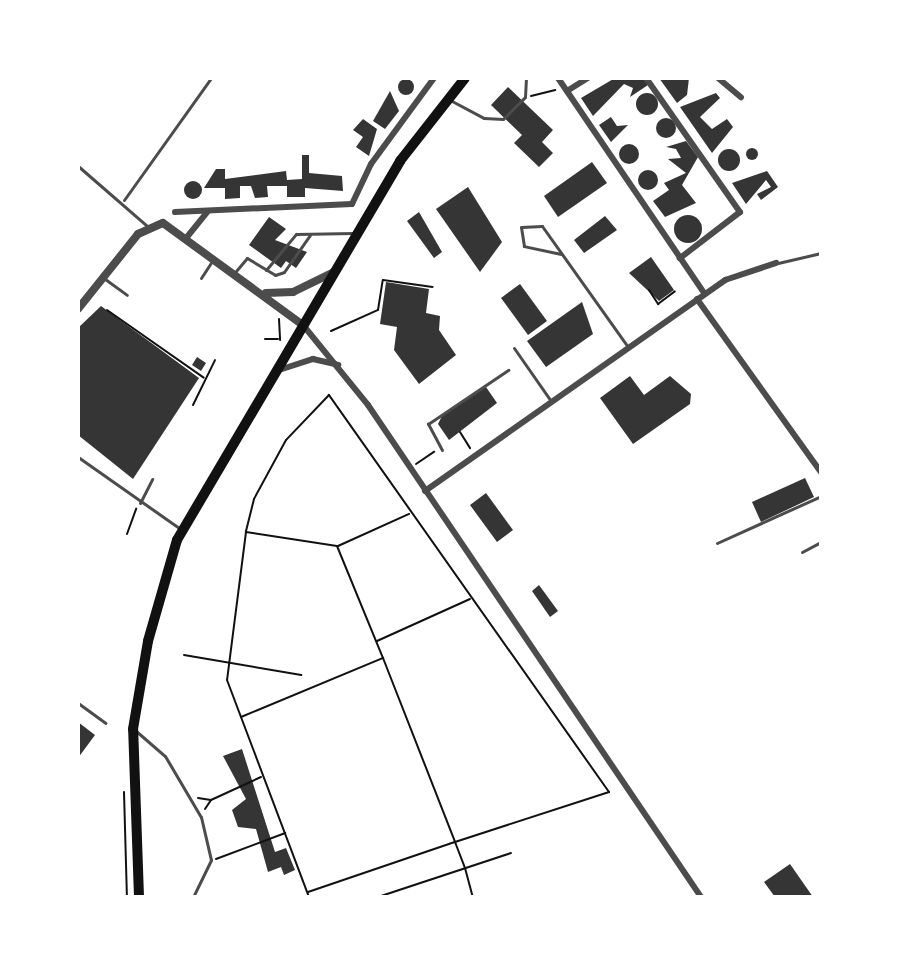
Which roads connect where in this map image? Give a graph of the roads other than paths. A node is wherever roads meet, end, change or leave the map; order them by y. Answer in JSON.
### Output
{"nodes":[{"id":1,"x":211,"y":78,"type":"edge"},
{"id":2,"x":434,"y":78,"type":"edge"},
{"id":3,"x":465,"y":78,"type":"edge"},
{"id":4,"x":526,"y":78,"type":"edge"},
{"id":5,"x":558,"y":78,"type":"edge"},
{"id":6,"x":588,"y":78,"type":"edge"},
{"id":7,"x":646,"y":78,"type":"edge"},
{"id":8,"x":718,"y":78,"type":"edge"},
{"id":9,"x":567,"y":91,"type":"junction"},
{"id":10,"x":741,"y":97,"type":"dead end"},
{"id":11,"x":447,"y":98,"type":"junction"},
{"id":12,"x":78,"y":166,"type":"edge"},
{"id":13,"x":124,"y":200,"type":"junction"},
{"id":14,"x":175,"y":212,"type":"dead end"},
{"id":15,"x":207,"y":212,"type":"junction"},
{"id":16,"x":147,"y":226,"type":"junction"},
{"id":17,"x":358,"y":233,"type":"junction"},
{"id":18,"x":310,"y":235,"type":"junction"},
{"id":19,"x":187,"y":237,"type":"junction"},
{"id":20,"x":821,"y":253,"type":"edge"},
{"id":21,"x":561,"y":254,"type":"junction"},
{"id":22,"x":215,"y":258,"type":"junction"},
{"id":23,"x":680,"y":258,"type":"junction"},
{"id":24,"x":776,"y":263,"type":"joint"},
{"id":25,"x":266,"y":270,"type":"junction"},
{"id":26,"x":236,"y":271,"type":"junction"},
{"id":27,"x":335,"y":272,"type":"junction"},
{"id":28,"x":201,"y":278,"type":"dead end"},
{"id":29,"x":105,"y":279,"type":"junction"},
{"id":30,"x":266,"y":293,"type":"junction"},
{"id":31,"x":705,"y":294,"type":"junction"},
{"id":32,"x":127,"y":295,"type":"dead end"},
{"id":33,"x":697,"y":299,"type":"junction"},
{"id":34,"x":78,"y":309,"type":"edge"},
{"id":35,"x":303,"y":325,"type":"junction"},
{"id":36,"x":628,"y":347,"type":"junction"},
{"id":37,"x":514,"y":348,"type":"dead end"},
{"id":38,"x":340,"y":366,"type":"junction"},
{"id":39,"x":508,"y":370,"type":"dead end"},
{"id":40,"x":276,"y":371,"type":"junction"},
{"id":41,"x":551,"y":401,"type":"junction"},
{"id":42,"x":440,"y":450,"type":"road end"},
{"id":43,"x":78,"y":457,"type":"edge"},
{"id":44,"x":821,"y":472,"type":"edge"},
{"id":45,"x":152,"y":479,"type":"dead end"},
{"id":46,"x":425,"y":491,"type":"junction"},
{"id":47,"x":821,"y":496,"type":"edge"},
{"id":48,"x":140,"y":503,"type":"junction"},
{"id":49,"x":182,"y":530,"type":"junction"},
{"id":50,"x":821,"y":542,"type":"edge"},
{"id":51,"x":717,"y":543,"type":"dead end"},
{"id":52,"x":802,"y":552,"type":"dead end"},
{"id":53,"x":78,"y":703,"type":"edge"},
{"id":54,"x":106,"y":723,"type":"dead end"},
{"id":55,"x":133,"y":729,"type":"junction"},
{"id":56,"x":139,"y":897,"type":"edge"},
{"id":57,"x":193,"y":897,"type":"edge"},
{"id":58,"x":701,"y":897,"type":"edge"}],
"edges":[{"from":1,"to":13,"type":"lane"},
{"from":2,"to":15,"type":"street"},
{"from":3,"to":11,"type":"main road"},
{"from":4,"to":11,"type":"lane"},
{"from":5,"to":9,"type":"street"},
{"from":6,"to":9,"type":"street"},
{"from":7,"to":23,"type":"street"},
{"from":8,"to":10,"type":"street"},
{"from":9,"to":23,"type":"street"},
{"from":11,"to":17,"type":"main road"},
{"from":12,"to":13,"type":"lane"},
{"from":13,"to":16,"type":"lane"},
{"from":14,"to":15,"type":"street"},
{"from":15,"to":19,"type":"street"},
{"from":16,"to":19,"type":"street"},
{"from":16,"to":29,"type":"street"},
{"from":17,"to":18,"type":"lane"},
{"from":17,"to":27,"type":"main road"},
{"from":18,"to":25,"type":"lane"},
{"from":18,"to":25,"type":"lane"},
{"from":19,"to":22,"type":"street"},
{"from":20,"to":24,"type":"lane"},
{"from":21,"to":21,"type":"lane"},
{"from":21,"to":36,"type":"lane"},
{"from":22,"to":26,"type":"street"},
{"from":22,"to":28,"type":"lane"},
{"from":23,"to":31,"type":"street"},
{"from":24,"to":31,"type":"street"},
{"from":25,"to":26,"type":"lane"},
{"from":26,"to":30,"type":"street"},
{"from":27,"to":30,"type":"street"},
{"from":27,"to":35,"type":"main road"},
{"from":29,"to":32,"type":"lane"},
{"from":29,"to":34,"type":"street"},
{"from":30,"to":35,"type":"street"},
{"from":31,"to":33,"type":"street"},
{"from":33,"to":36,"type":"street"},
{"from":33,"to":44,"type":"street"},
{"from":35,"to":38,"type":"street"},
{"from":35,"to":40,"type":"main road"},
{"from":36,"to":41,"type":"street"},
{"from":37,"to":41,"type":"lane"},
{"from":38,"to":40,"type":"street"},
{"from":38,"to":46,"type":"street"},
{"from":39,"to":42,"type":"lane"},
{"from":40,"to":49,"type":"main road"},
{"from":41,"to":46,"type":"street"},
{"from":43,"to":48,"type":"lane"},
{"from":45,"to":48,"type":"lane"},
{"from":46,"to":58,"type":"street"},
{"from":47,"to":51,"type":"lane"},
{"from":48,"to":49,"type":"lane"},
{"from":49,"to":55,"type":"main road"},
{"from":50,"to":52,"type":"lane"},
{"from":53,"to":54,"type":"lane"},
{"from":55,"to":56,"type":"main road"},
{"from":55,"to":57,"type":"lane"}]}
